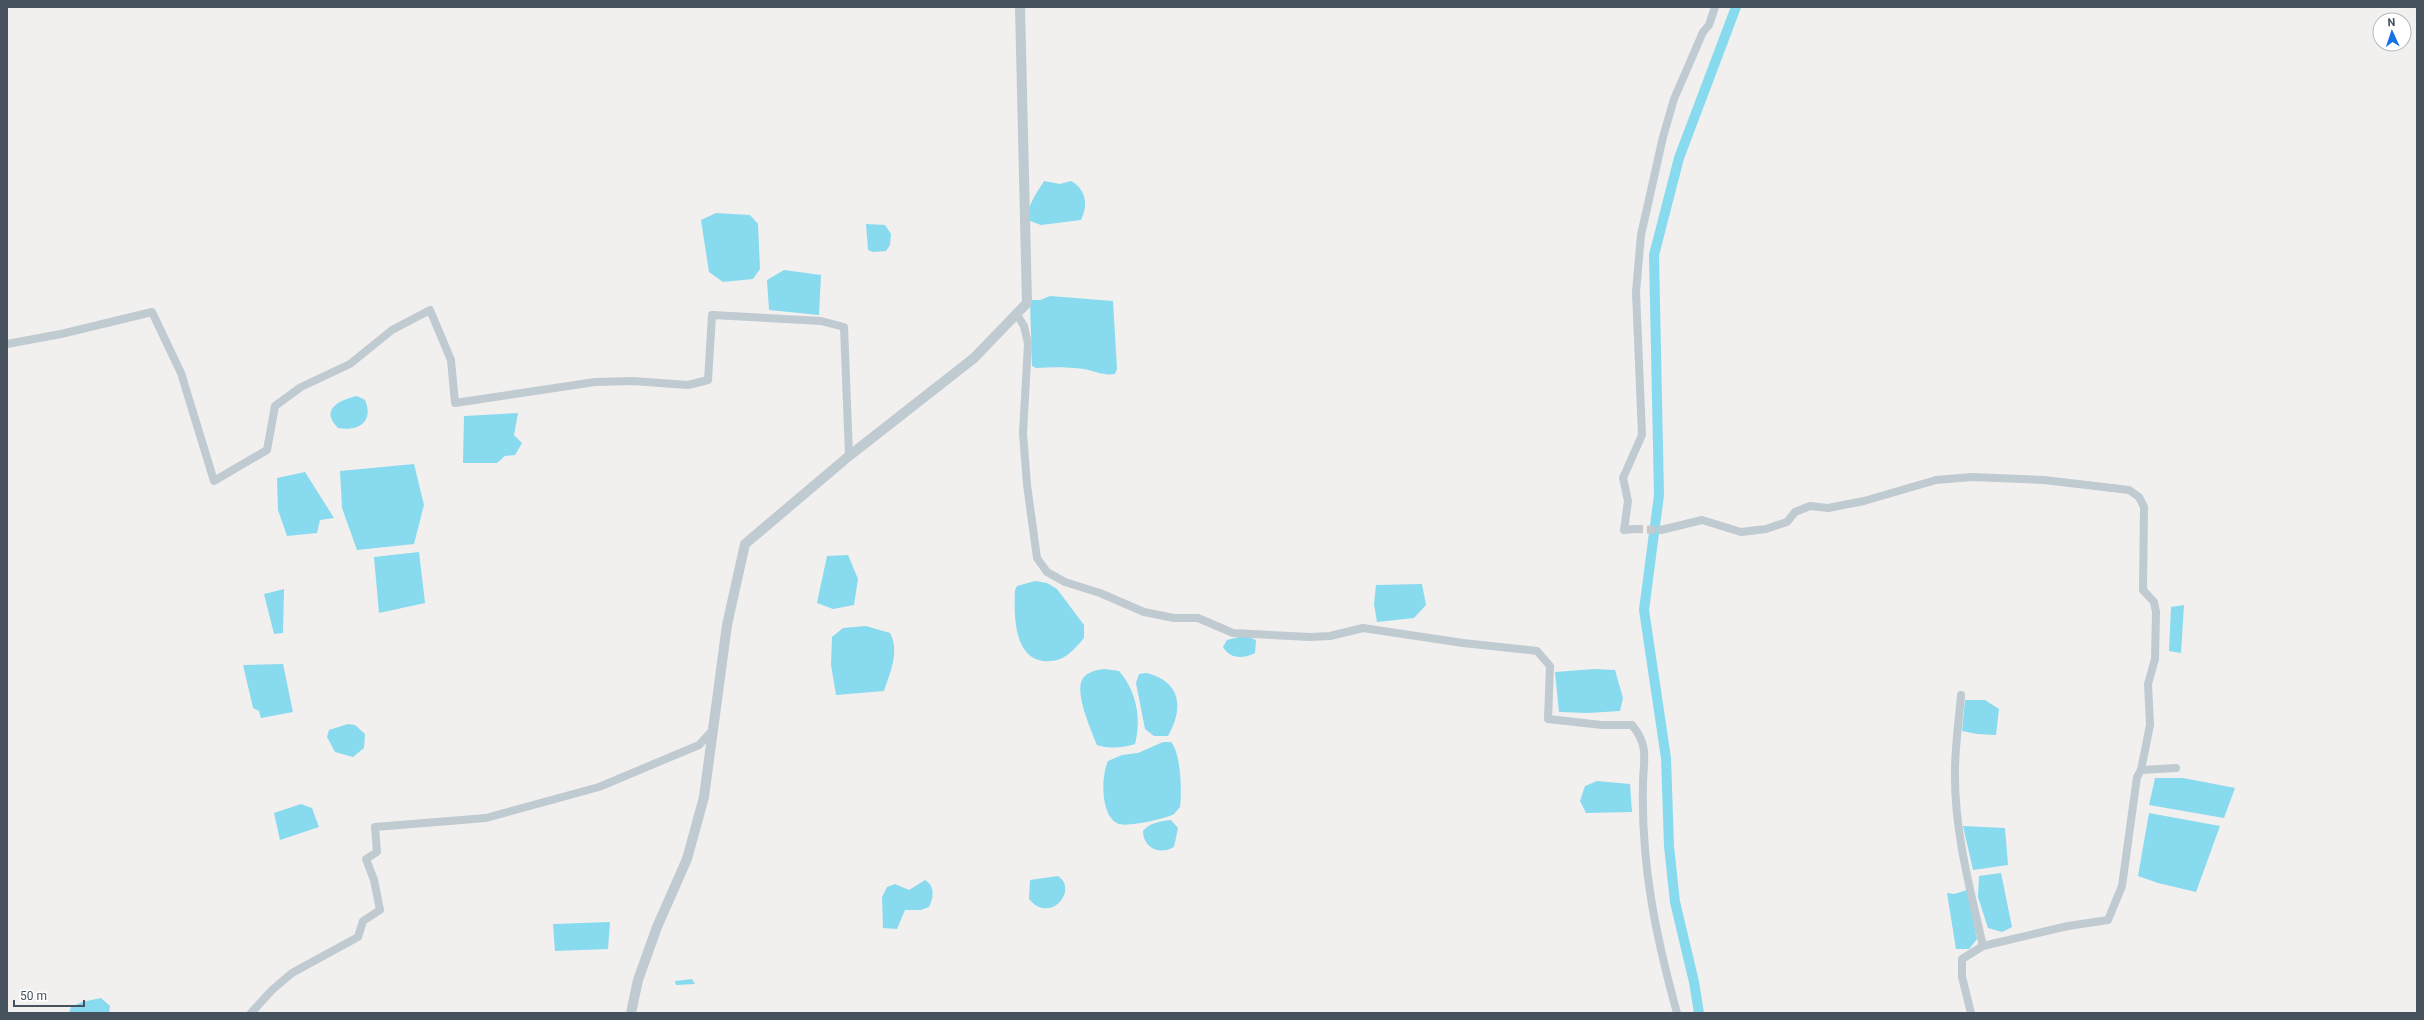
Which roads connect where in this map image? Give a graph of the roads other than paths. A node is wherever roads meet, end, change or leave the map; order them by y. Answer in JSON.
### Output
{"nodes":[{"id":1,"x":1020,"y":7,"type":"edge"},
{"id":2,"x":1715,"y":7,"type":"edge"},
{"id":3,"x":1016,"y":313,"type":"junction"},
{"id":4,"x":7,"y":344,"type":"edge"},
{"id":5,"x":849,"y":456,"type":"junction"},
{"id":6,"x":1635,"y":529,"type":"tunnel mouth"},
{"id":7,"x":1662,"y":530,"type":"tunnel mouth"},
{"id":8,"x":1961,"y":695,"type":"dead end"},
{"id":9,"x":712,"y":731,"type":"junction"},
{"id":10,"x":2176,"y":768,"type":"dead end"},
{"id":11,"x":2141,"y":770,"type":"junction"},
{"id":12,"x":1983,"y":946,"type":"junction"},
{"id":13,"x":251,"y":1013,"type":"edge"},
{"id":14,"x":631,"y":1013,"type":"edge"},
{"id":15,"x":1676,"y":1013,"type":"edge"},
{"id":16,"x":1971,"y":1013,"type":"edge"}],
"edges":[{"from":1,"to":3,"type":"street"},
{"from":2,"to":6,"type":"street"},
{"from":3,"to":5,"type":"street"},
{"from":3,"to":15,"type":"street"},
{"from":4,"to":5,"type":"street"},
{"from":5,"to":9,"type":"street"},
{"from":7,"to":11,"type":"street"},
{"from":8,"to":12,"type":"street"},
{"from":9,"to":13,"type":"street"},
{"from":9,"to":14,"type":"street"},
{"from":10,"to":11,"type":"street"},
{"from":11,"to":12,"type":"street"},
{"from":12,"to":16,"type":"street"}]}
